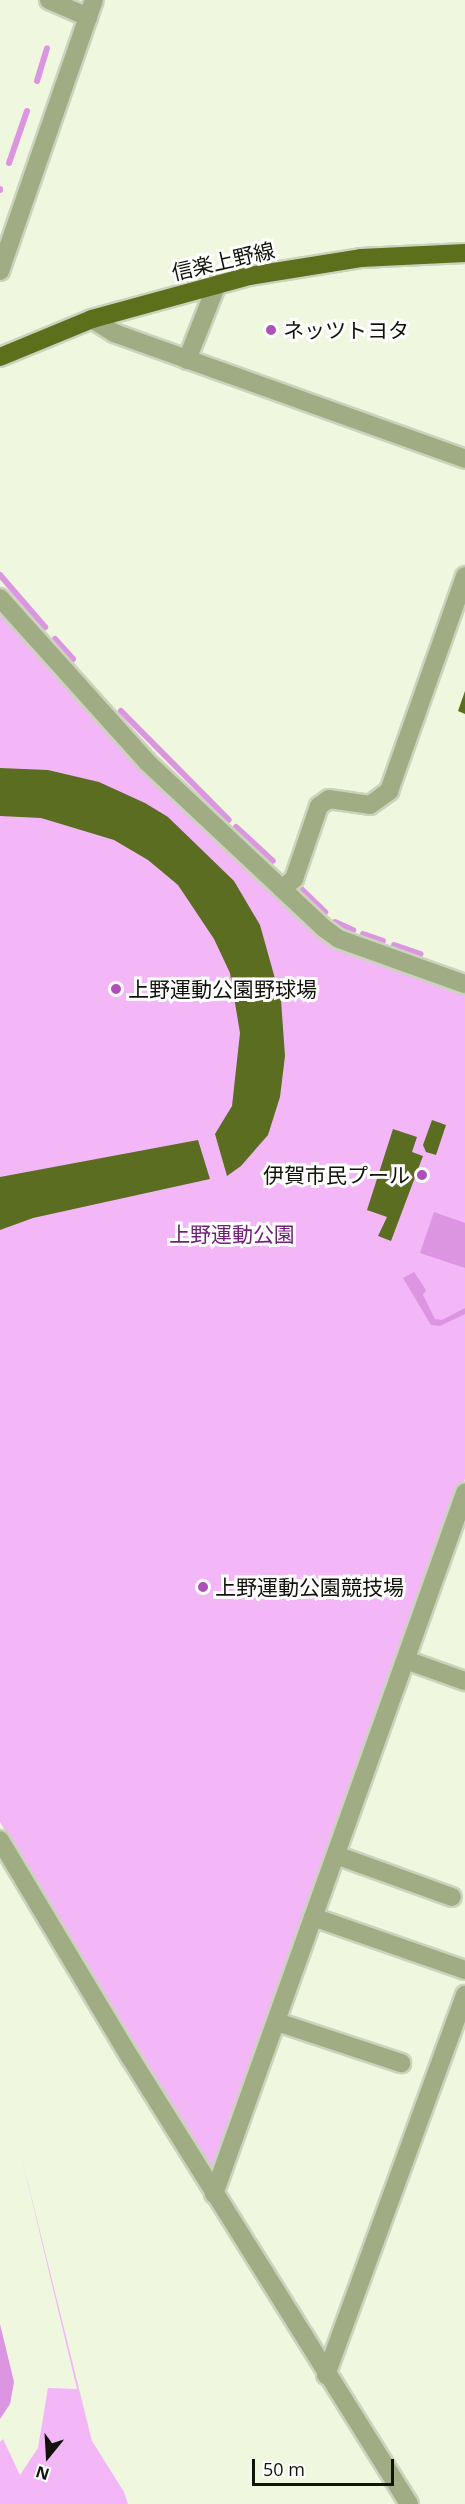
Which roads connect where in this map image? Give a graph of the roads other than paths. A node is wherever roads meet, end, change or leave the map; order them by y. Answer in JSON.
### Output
{"nodes":[{"id":1,"x":49,"y":0,"type":"edge"},
{"id":2,"x":91,"y":9,"type":"edge"},
{"id":3,"x":465,"y":253,"type":"edge"},
{"id":4,"x":0,"y":271,"type":"edge"},
{"id":5,"x":217,"y":284,"type":"junction"},
{"id":6,"x":92,"y":319,"type":"junction"},
{"id":7,"x":0,"y":357,"type":"edge"},
{"id":8,"x":188,"y":360,"type":"junction"},
{"id":9,"x":465,"y":459,"type":"edge"},
{"id":10,"x":465,"y":576,"type":"edge"},
{"id":11,"x":0,"y":598,"type":"edge"},
{"id":12,"x":282,"y":889,"type":"junction"},
{"id":13,"x":465,"y":984,"type":"edge"},
{"id":14,"x":465,"y":1493,"type":"edge"},
{"id":15,"x":406,"y":1660,"type":"junction"},
{"id":16,"x":465,"y":1681,"type":"edge"},
{"id":17,"x":0,"y":1840,"type":"edge"},
{"id":18,"x":336,"y":1855,"type":"junction"},
{"id":19,"x":452,"y":1897,"type":"dead end"},
{"id":20,"x":313,"y":1917,"type":"junction"},
{"id":21,"x":465,"y":1970,"type":"edge"},
{"id":22,"x":465,"y":1995,"type":"edge"},
{"id":23,"x":277,"y":2022,"type":"junction"},
{"id":24,"x":401,"y":2063,"type":"dead end"},
{"id":25,"x":214,"y":2194,"type":"junction"},
{"id":26,"x":326,"y":2375,"type":"junction"},
{"id":27,"x":409,"y":2504,"type":"edge"}],
"edges":[{"from":1,"to":2,"type":"street"},
{"from":2,"to":4,"type":"street"},
{"from":3,"to":5,"type":"main road","name":"信楽上野線"},
{"from":5,"to":6,"type":"main road","name":"信楽上野線"},
{"from":5,"to":8,"type":"street"},
{"from":6,"to":7,"type":"main road","name":"信楽上野線"},
{"from":6,"to":8,"type":"street"},
{"from":8,"to":9,"type":"street"},
{"from":10,"to":12,"type":"street"},
{"from":11,"to":12,"type":"street"},
{"from":12,"to":13,"type":"street"},
{"from":14,"to":15,"type":"street"},
{"from":15,"to":16,"type":"street"},
{"from":15,"to":18,"type":"street"},
{"from":17,"to":25,"type":"street"},
{"from":18,"to":19,"type":"street"},
{"from":18,"to":20,"type":"street"},
{"from":20,"to":21,"type":"street"},
{"from":20,"to":23,"type":"street"},
{"from":22,"to":26,"type":"street"},
{"from":23,"to":24,"type":"street"},
{"from":23,"to":25,"type":"street"},
{"from":25,"to":26,"type":"street"},
{"from":26,"to":27,"type":"street"}]}
